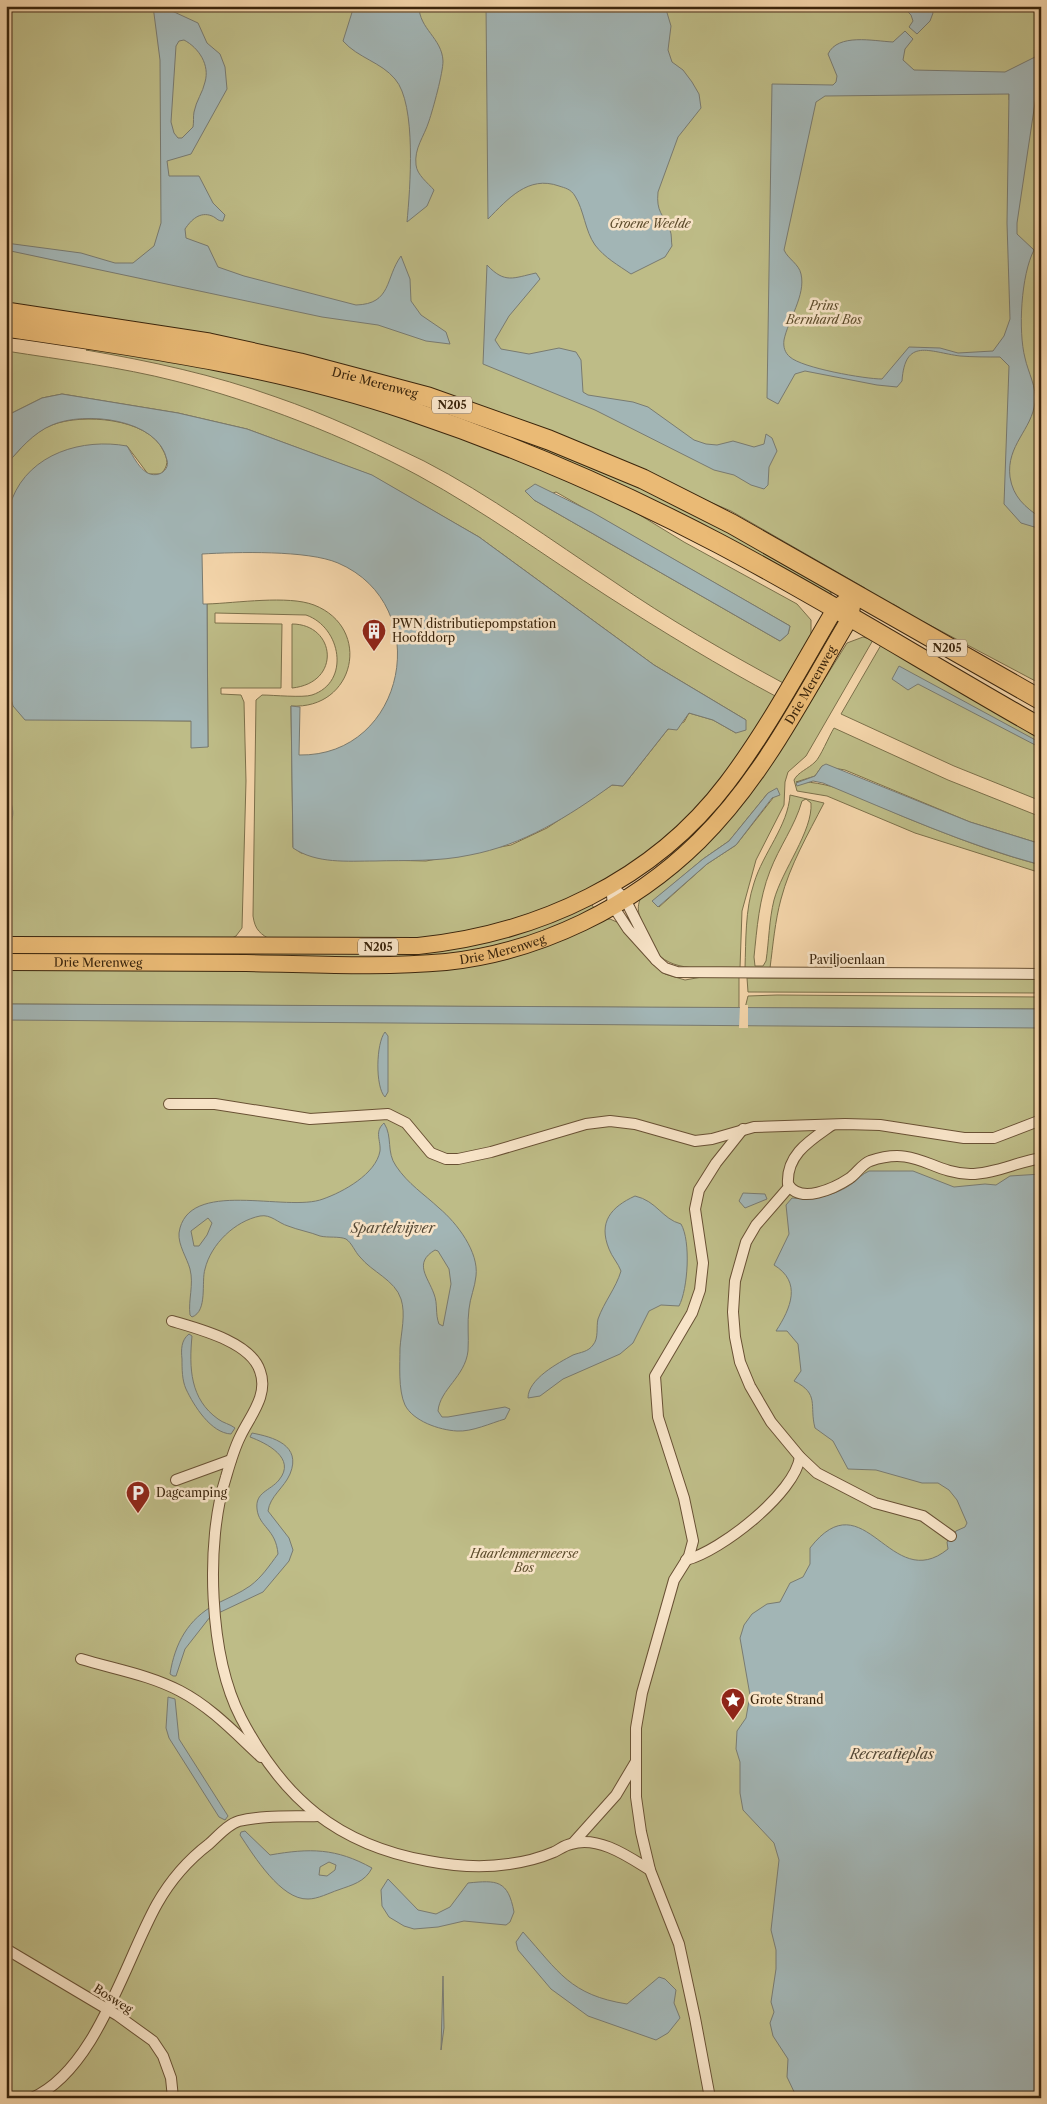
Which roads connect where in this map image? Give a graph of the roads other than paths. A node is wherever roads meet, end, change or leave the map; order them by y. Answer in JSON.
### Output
{"nodes":[{"id":1,"x":12,"y":321,"type":"edge"},
{"id":2,"x":854,"y":595,"type":"junction"},
{"id":3,"x":842,"y":614,"type":"junction"},
{"id":4,"x":1041,"y":700,"type":"edge"},
{"id":5,"x":1041,"y":728,"type":"edge"},
{"id":6,"x":611,"y":885,"type":"junction"},
{"id":7,"x":619,"y":902,"type":"junction"},
{"id":8,"x":6,"y":945,"type":"edge"},
{"id":9,"x":6,"y":962,"type":"edge"},
{"id":10,"x":1041,"y":974,"type":"edge"},
{"id":11,"x":169,"y":1104,"type":"dead end"},
{"id":12,"x":1041,"y":1120,"type":"edge"},
{"id":13,"x":832,"y":1125,"type":"junction"},
{"id":14,"x":743,"y":1129,"type":"junction"},
{"id":15,"x":1041,"y":1158,"type":"edge"},
{"id":16,"x":789,"y":1187,"type":"junction"},
{"id":17,"x":172,"y":1321,"type":"dead end"},
{"id":18,"x":800,"y":1457,"type":"junction"},
{"id":19,"x":231,"y":1460,"type":"junction"},
{"id":20,"x":176,"y":1480,"type":"dead end"},
{"id":21,"x":951,"y":1536,"type":"dead end"},
{"id":22,"x":686,"y":1560,"type":"junction"},
{"id":23,"x":81,"y":1659,"type":"dead end"},
{"id":24,"x":635,"y":1763,"type":"junction"},
{"id":25,"x":268,"y":1764,"type":"junction"},
{"id":26,"x":318,"y":1816,"type":"junction"},
{"id":27,"x":573,"y":1843,"type":"junction"},
{"id":28,"x":650,"y":1870,"type":"junction"},
{"id":29,"x":6,"y":1949,"type":"edge"},
{"id":30,"x":108,"y":2009,"type":"junction"},
{"id":31,"x":32,"y":2098,"type":"edge"},
{"id":32,"x":173,"y":2098,"type":"edge"},
{"id":33,"x":710,"y":2098,"type":"edge"}],
"edges":[{"from":1,"to":2,"type":"highway","name":"Drie Merenweg","number":"N205"},
{"from":1,"to":3,"type":"highway","name":"Drie Merenweg","number":"N205"},
{"from":2,"to":3,"type":"main road","name":"Drie Merenweg","number":"N205"},
{"from":2,"to":4,"type":"highway","name":"Drie Merenweg","number":"N205"},
{"from":3,"to":5,"type":"highway","name":"Drie Merenweg","number":"N205"},
{"from":3,"to":6,"type":"main road","name":"Drie Merenweg","number":"N205"},
{"from":3,"to":7,"type":"main road","name":"Drie Merenweg","number":"N205"},
{"from":6,"to":7,"type":"street","name":"Paviljoenlaan"},
{"from":6,"to":8,"type":"main road","name":"Drie Merenweg","number":"N205"},
{"from":7,"to":9,"type":"main road","name":"Drie Merenweg","number":"N205"},
{"from":7,"to":10,"type":"street","name":"Paviljoenlaan"},
{"from":11,"to":14,"type":"street"},
{"from":12,"to":13,"type":"street"},
{"from":13,"to":14,"type":"street"},
{"from":13,"to":16,"type":"street"},
{"from":14,"to":22,"type":"street"},
{"from":15,"to":16,"type":"street"},
{"from":16,"to":18,"type":"street"},
{"from":17,"to":19,"type":"street"},
{"from":18,"to":21,"type":"street"},
{"from":18,"to":22,"type":"street"},
{"from":19,"to":20,"type":"street"},
{"from":19,"to":25,"type":"street"},
{"from":22,"to":24,"type":"street"},
{"from":23,"to":25,"type":"street"},
{"from":24,"to":27,"type":"street"},
{"from":24,"to":28,"type":"street"},
{"from":25,"to":26,"type":"street"},
{"from":26,"to":27,"type":"street"},
{"from":26,"to":30,"type":"street"},
{"from":27,"to":28,"type":"street"},
{"from":28,"to":33,"type":"street"},
{"from":29,"to":30,"type":"street","name":"Bosweg"},
{"from":30,"to":31,"type":"street"},
{"from":30,"to":32,"type":"street","name":"Bosweg"}]}
